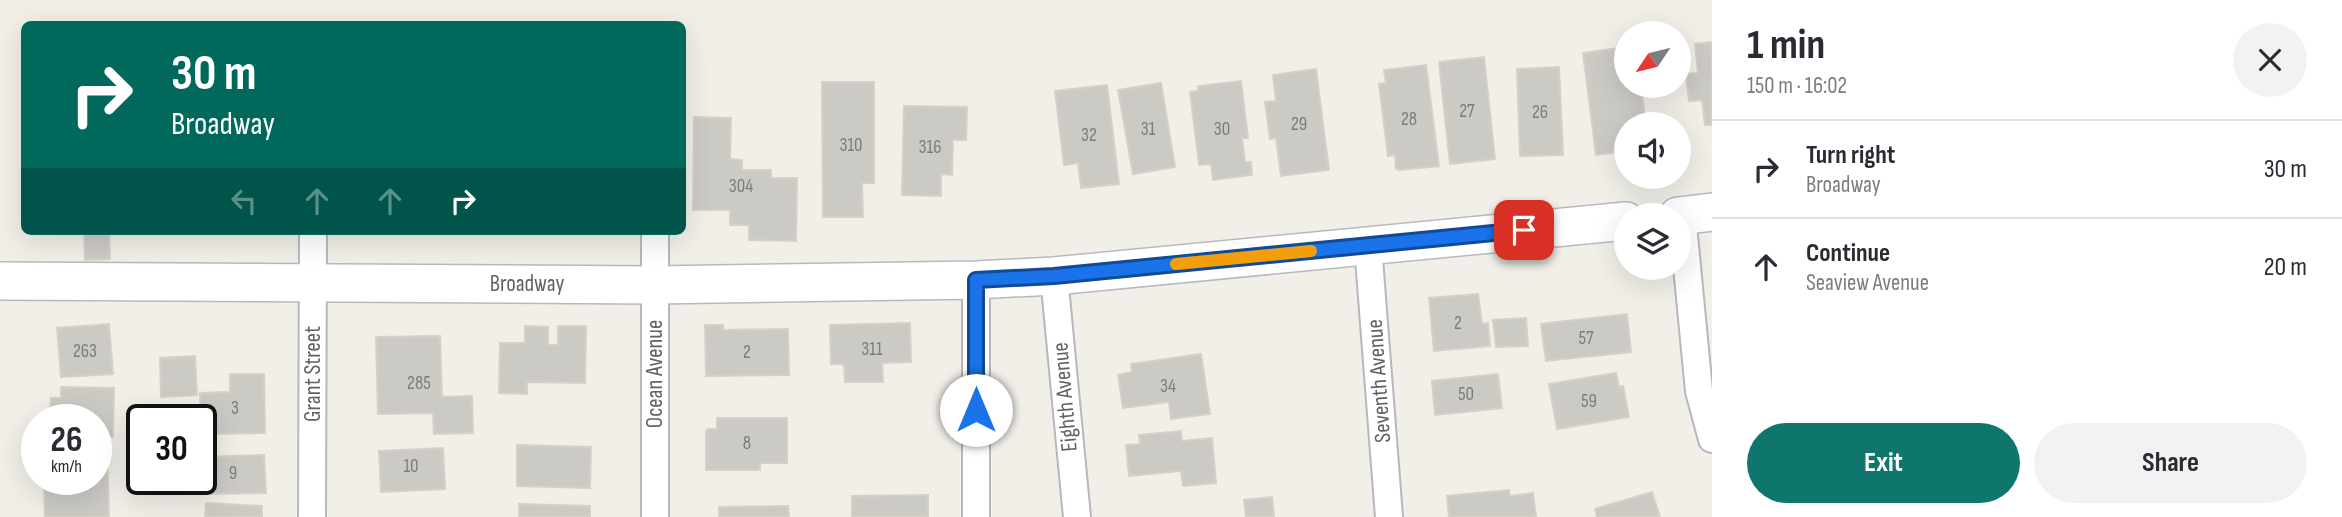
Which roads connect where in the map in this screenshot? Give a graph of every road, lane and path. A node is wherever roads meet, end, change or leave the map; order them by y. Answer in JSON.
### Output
{"nodes":[{"id":1,"x":1691,"y":214,"type":"edge"},
{"id":2,"x":1614,"y":222,"type":"edge"},
{"id":3,"x":313,"y":235,"type":"edge"},
{"id":4,"x":656,"y":235,"type":"edge"},
{"id":5,"x":1368,"y":246,"type":"junction"},
{"id":6,"x":1054,"y":276,"type":"junction"},
{"id":7,"x":976,"y":280,"type":"junction"},
{"id":8,"x":0,"y":281,"type":"edge"},
{"id":9,"x":313,"y":282,"type":"junction"},
{"id":10,"x":655,"y":285,"type":"junction"},
{"id":11,"x":1712,"y":439,"type":"edge"},
{"id":12,"x":312,"y":517,"type":"edge"},
{"id":13,"x":655,"y":517,"type":"edge"},
{"id":14,"x":976,"y":517,"type":"edge"},
{"id":15,"x":1077,"y":517,"type":"edge"},
{"id":16,"x":1389,"y":517,"type":"edge"}],
"edges":[{"from":1,"to":11,"type":"street"},
{"from":2,"to":5,"type":"street","name":"Broadway"},
{"from":3,"to":9,"type":"street","name":"Grant Street"},
{"from":4,"to":10,"type":"street","name":"Ocean Avenue"},
{"from":5,"to":6,"type":"street","name":"Broadway"},
{"from":5,"to":16,"type":"street","name":"Seventh Avenue"},
{"from":6,"to":7,"type":"street","name":"Broadway"},
{"from":6,"to":15,"type":"street","name":"Eighth Avenue"},
{"from":7,"to":10,"type":"street","name":"Broadway"},
{"from":7,"to":14,"type":"street"},
{"from":8,"to":9,"type":"street","name":"Broadway"},
{"from":9,"to":10,"type":"street","name":"Broadway"},
{"from":9,"to":12,"type":"street","name":"Grant Street"},
{"from":10,"to":13,"type":"street","name":"Ocean Avenue"}]}
